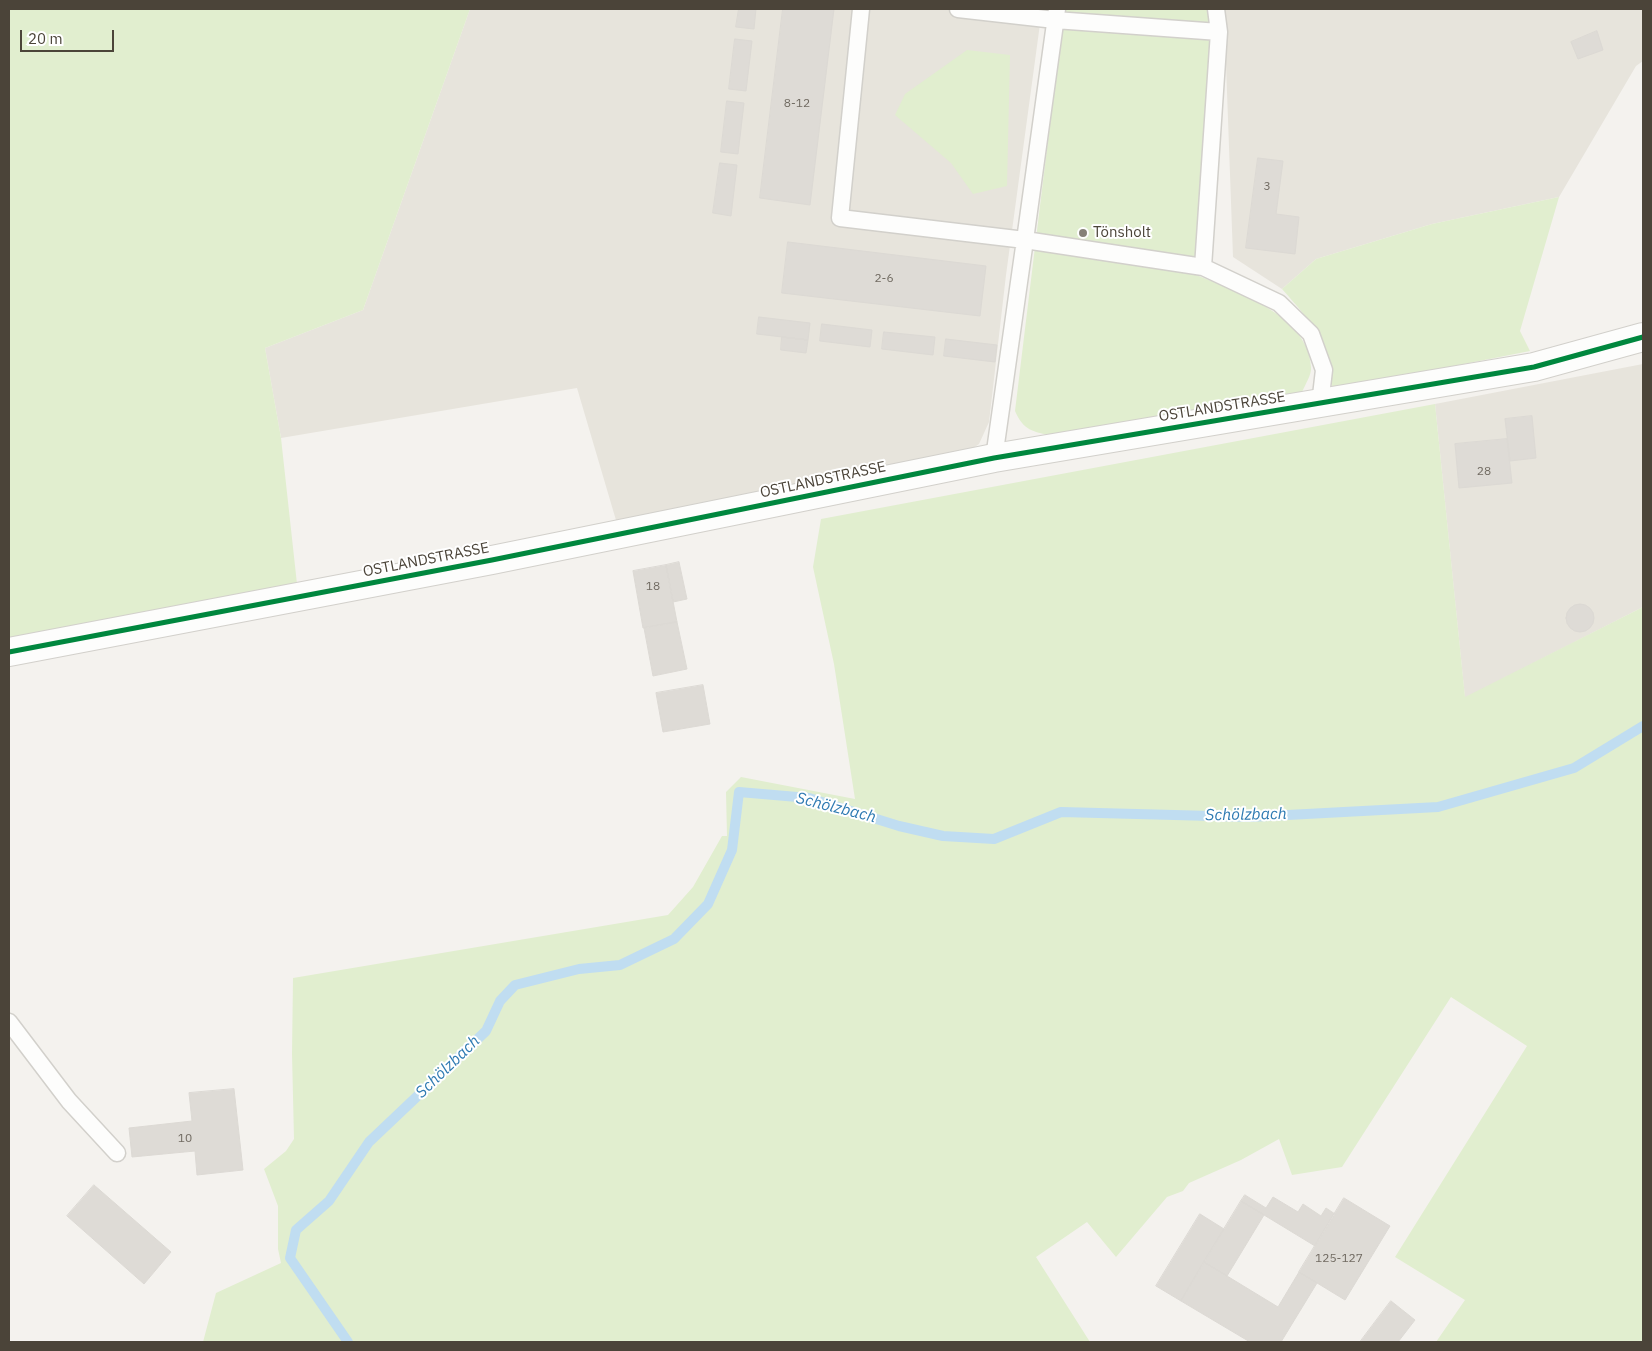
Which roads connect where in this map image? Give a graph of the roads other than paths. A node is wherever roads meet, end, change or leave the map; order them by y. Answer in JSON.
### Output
{"nodes":[{"id":1,"x":861,"y":9,"type":"edge"},
{"id":2,"x":958,"y":9,"type":"edge"},
{"id":3,"x":1216,"y":9,"type":"edge"},
{"id":4,"x":1056,"y":14,"type":"edge"},
{"id":5,"x":1219,"y":32,"type":"junction"},
{"id":6,"x":1025,"y":240,"type":"junction"},
{"id":7,"x":1203,"y":267,"type":"junction"},
{"id":8,"x":1643,"y":337,"type":"edge"},
{"id":9,"x":1320,"y":404,"type":"junction"},
{"id":10,"x":994,"y":458,"type":"junction"},
{"id":11,"x":9,"y":652,"type":"edge"},
{"id":12,"x":9,"y":1022,"type":"edge"},
{"id":13,"x":117,"y":1153,"type":"dead end"}],
"edges":[{"from":1,"to":6,"type":"lane"},
{"from":2,"to":4,"type":"lane"},
{"from":3,"to":5,"type":"lane"},
{"from":4,"to":5,"type":"lane"},
{"from":4,"to":6,"type":"lane"},
{"from":5,"to":7,"type":"lane"},
{"from":6,"to":7,"type":"lane"},
{"from":6,"to":10,"type":"lane"},
{"from":7,"to":9,"type":"lane"},
{"from":8,"to":9,"type":"street","name":"OSTLANDSTRASSE"},
{"from":9,"to":10,"type":"street","name":"OSTLANDSTRASSE"},
{"from":10,"to":11,"type":"street","name":"OSTLANDSTRASSE"},
{"from":12,"to":13,"type":"lane"}]}
